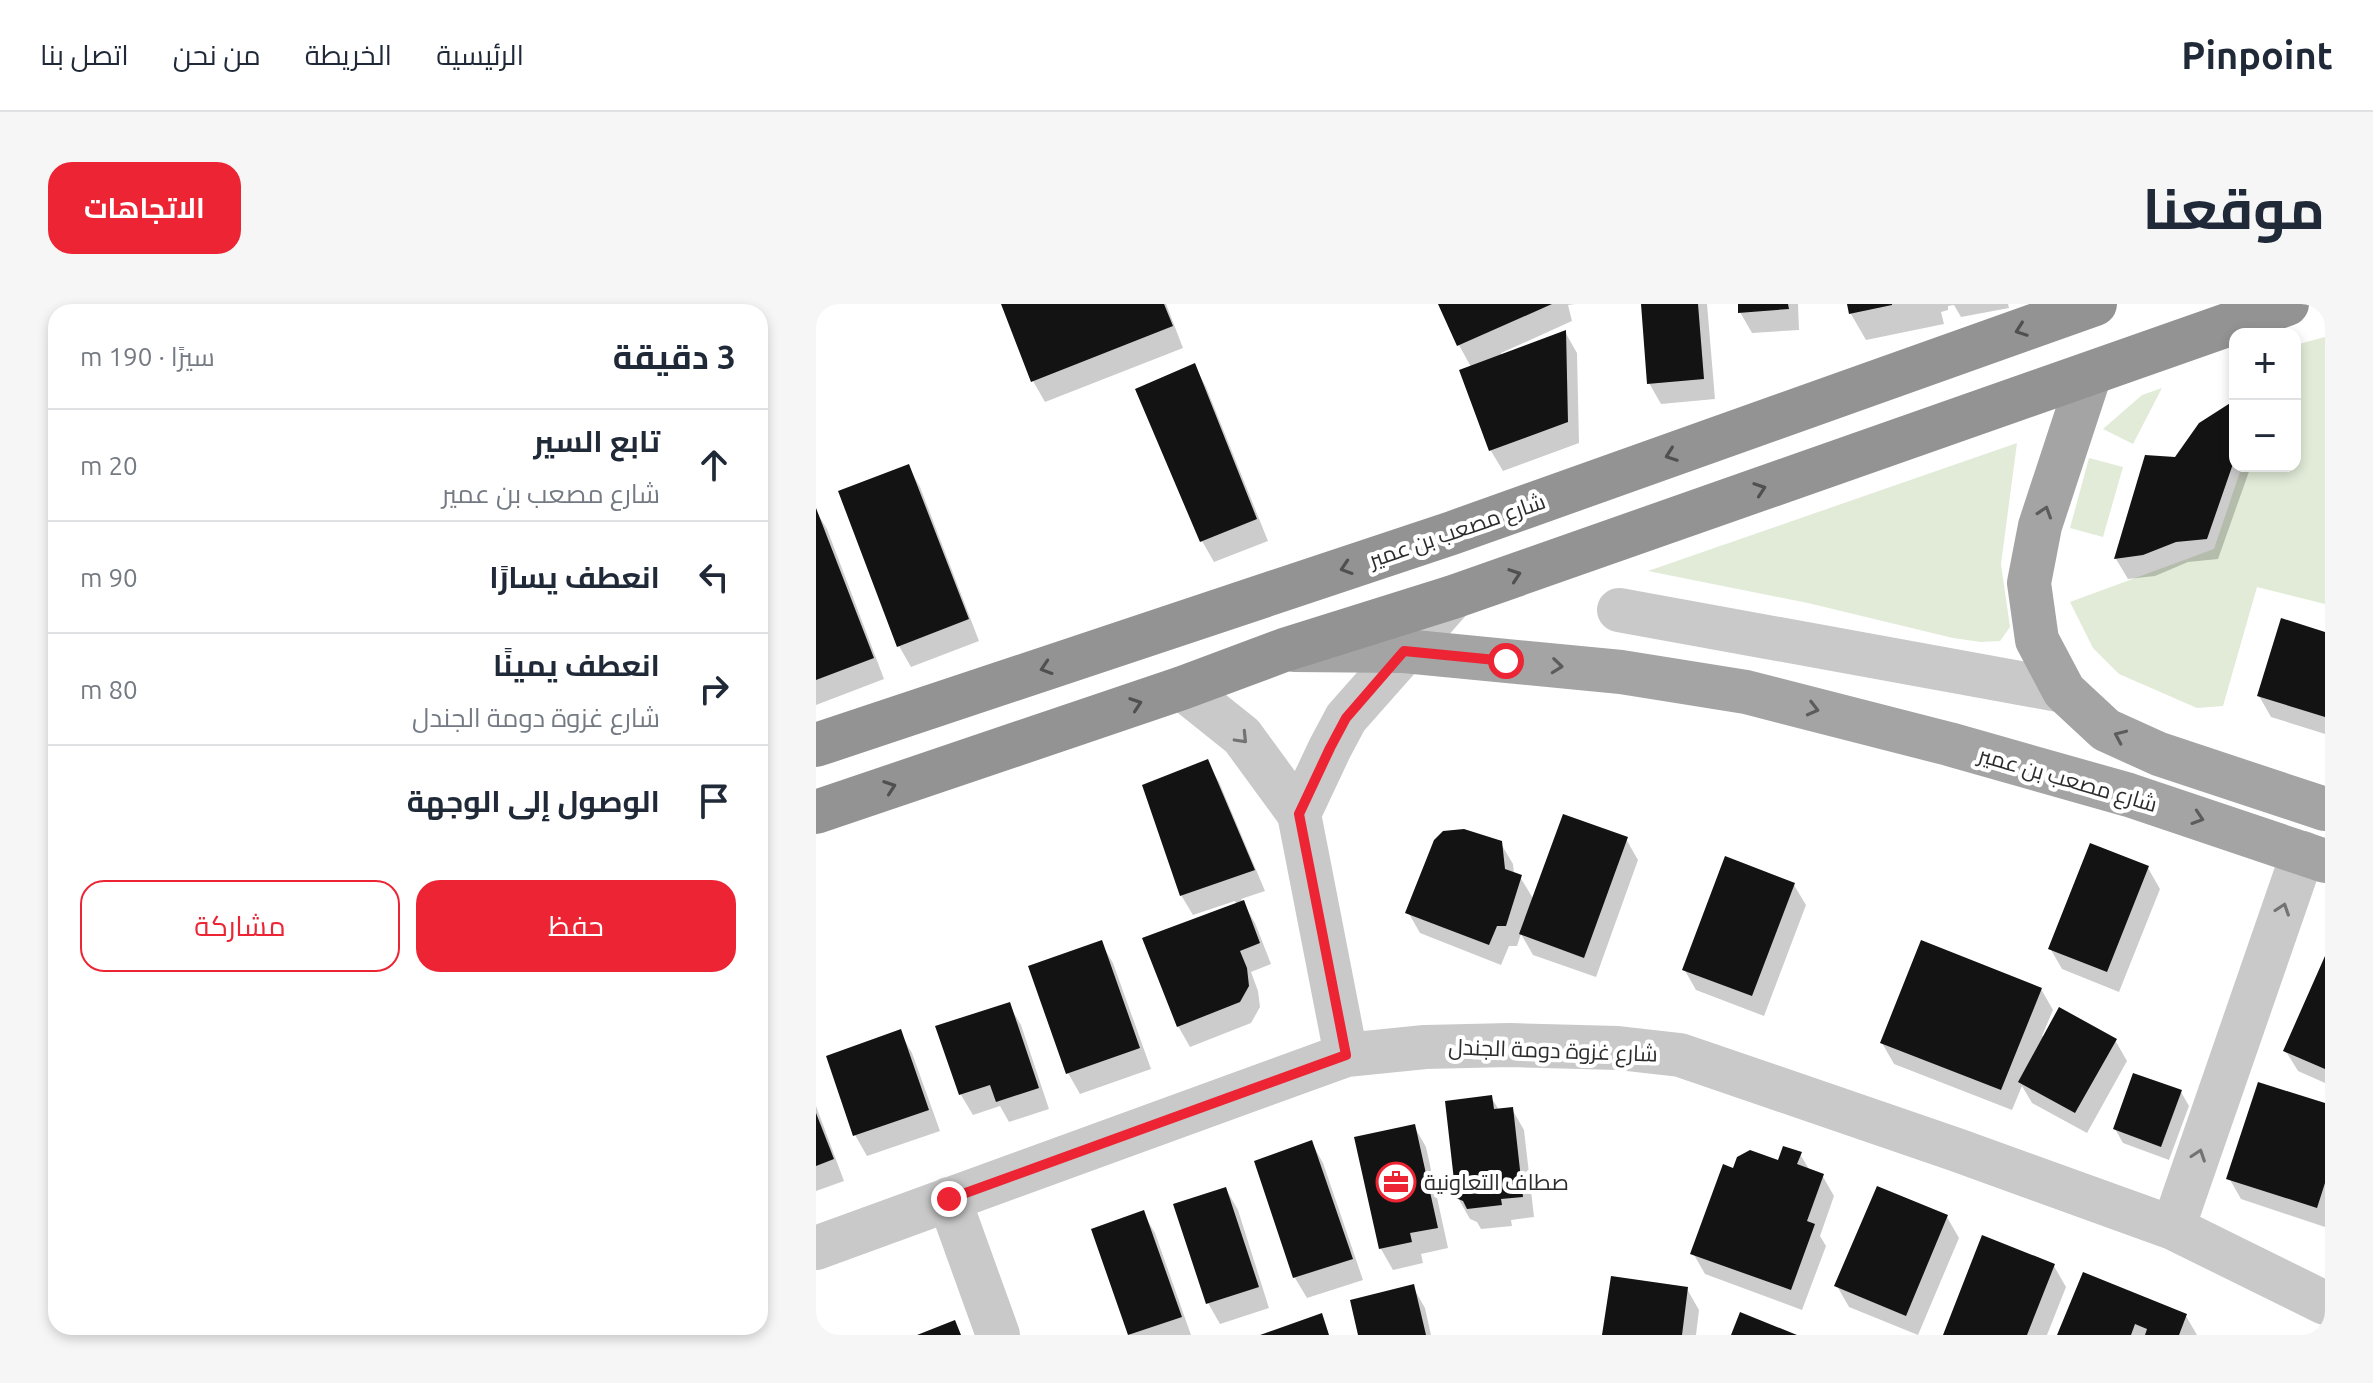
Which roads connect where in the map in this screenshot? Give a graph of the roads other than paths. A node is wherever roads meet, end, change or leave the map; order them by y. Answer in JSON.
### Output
{"nodes":[{"id":1,"x":2095,"y":304,"type":"edge"},
{"id":2,"x":2287,"y":304,"type":"edge"},
{"id":3,"x":2090,"y":374,"type":"junction"},
{"id":4,"x":1453,"y":597,"type":"junction"},
{"id":5,"x":1619,"y":610,"type":"dead end"},
{"id":6,"x":1284,"y":650,"type":"junction"},
{"id":7,"x":1404,"y":651,"type":"junction"},
{"id":8,"x":1182,"y":688,"type":"junction"},
{"id":9,"x":2064,"y":691,"type":"junction"},
{"id":10,"x":816,"y":745,"type":"edge"},
{"id":11,"x":2325,"y":809,"type":"edge"},
{"id":12,"x":816,"y":812,"type":"edge"},
{"id":13,"x":1299,"y":814,"type":"junction"},
{"id":14,"x":2314,"y":857,"type":"edge"},
{"id":15,"x":1346,"y":1055,"type":"junction"},
{"id":16,"x":949,"y":1199,"type":"junction"},
{"id":17,"x":2173,"y":1228,"type":"junction"},
{"id":18,"x":816,"y":1248,"type":"edge"},
{"id":19,"x":2325,"y":1303,"type":"edge"},
{"id":20,"x":998,"y":1335,"type":"edge"}],
"edges":[{"from":1,"to":10,"type":"highway","name":"شارع مصعب بن عمير","one_way":true},
{"from":2,"to":3,"type":"highway","name":"شارع مصعب بن عمير"},
{"from":4,"to":3,"type":"highway","name":"شارع مصعب بن عمير","one_way":true},
{"from":9,"to":3,"type":"main road","one_way":true},
{"from":4,"to":6,"type":"highway","name":"شارع مصعب بن عمير"},
{"from":4,"to":7,"type":"street"},
{"from":5,"to":9,"type":"street"},
{"from":6,"to":7,"type":"main road","name":"شارع مصعب بن عمير"},
{"from":6,"to":8,"type":"highway","name":"شارع مصعب بن عمير"},
{"from":7,"to":13,"type":"street"},
{"from":7,"to":14,"type":"main road","name":"شارع مصعب بن عمير","one_way":true},
{"from":12,"to":8,"type":"highway","name":"شارع مصعب بن عمير","one_way":true},
{"from":8,"to":13,"type":"street","one_way":true},
{"from":11,"to":9,"type":"main road","one_way":true},
{"from":13,"to":15,"type":"street"},
{"from":17,"to":14,"type":"street","one_way":true},
{"from":15,"to":16,"type":"street","name":"شارع غزوة دومة الجندل"},
{"from":15,"to":17,"type":"street","name":"شارع غزوة دومة الجندل"},
{"from":16,"to":18,"type":"street","name":"شارع غزوة دومة الجندل"},
{"from":16,"to":20,"type":"street"},
{"from":17,"to":19,"type":"street","name":"شارع غزوة دومة الجندل"}]}
